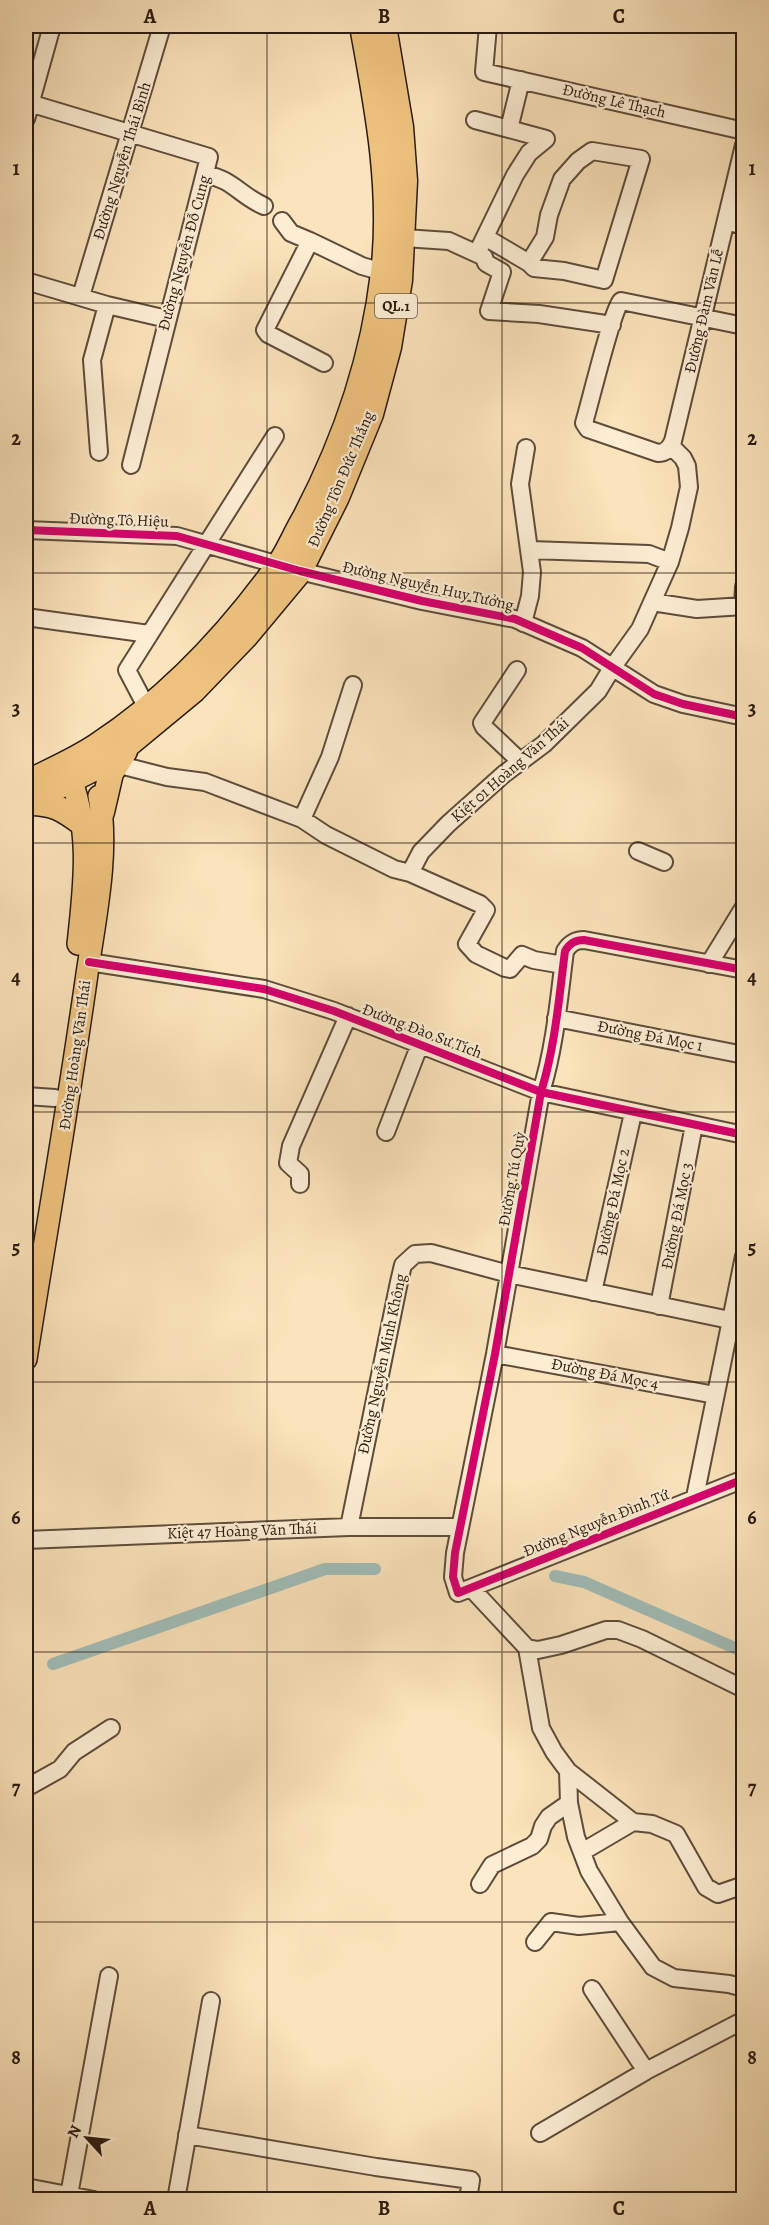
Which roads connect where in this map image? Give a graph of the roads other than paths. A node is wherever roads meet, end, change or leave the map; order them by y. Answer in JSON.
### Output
{"nodes":[{"id":1,"x":52,"y":26,"type":"edge"},
{"id":2,"x":162,"y":26,"type":"edge"},
{"id":3,"x":379,"y":26,"type":"edge"},
{"id":4,"x":488,"y":26,"type":"edge"},
{"id":5,"x":521,"y":80,"type":"junction"},
{"id":6,"x":27,"y":108,"type":"edge"},
{"id":7,"x":475,"y":120,"type":"dead end"},
{"id":8,"x":508,"y":129,"type":"junction"},
{"id":9,"x":744,"y":131,"type":"edge"},
{"id":10,"x":130,"y":133,"type":"junction"},
{"id":11,"x":744,"y":145,"type":"edge"},
{"id":12,"x":205,"y":174,"type":"junction"},
{"id":13,"x":264,"y":206,"type":"dead end"},
{"id":14,"x":282,"y":221,"type":"dead end"},
{"id":15,"x":726,"y":221,"type":"junction"},
{"id":16,"x":744,"y":225,"type":"edge"},
{"id":17,"x":404,"y":237,"type":"junction"},
{"id":18,"x":485,"y":237,"type":"junction"},
{"id":19,"x":310,"y":242,"type":"junction"},
{"id":20,"x":477,"y":254,"type":"junction"},
{"id":21,"x":529,"y":263,"type":"junction"},
{"id":22,"x":384,"y":272,"type":"junction"},
{"id":23,"x":26,"y":280,"type":"edge"},
{"id":24,"x":81,"y":296,"type":"junction"},
{"id":25,"x":107,"y":305,"type":"junction"},
{"id":26,"x":703,"y":316,"type":"junction"},
{"id":27,"x":167,"y":319,"type":"junction"},
{"id":28,"x":612,"y":325,"type":"junction"},
{"id":29,"x":744,"y":326,"type":"edge"},
{"id":30,"x":324,"y":363,"type":"dead end"},
{"id":31,"x":361,"y":411,"type":"junction"},
{"id":32,"x":275,"y":436,"type":"dead end"},
{"id":33,"x":672,"y":443,"type":"junction"},
{"id":34,"x":526,"y":448,"type":"dead end"},
{"id":35,"x":99,"y":452,"type":"dead end"},
{"id":36,"x":131,"y":465,"type":"dead end"},
{"id":37,"x":26,"y":530,"type":"edge"},
{"id":38,"x":206,"y":544,"type":"junction"},
{"id":39,"x":530,"y":550,"type":"junction"},
{"id":40,"x":670,"y":562,"type":"junction"},
{"id":41,"x":290,"y":568,"type":"junction"},
{"id":42,"x":744,"y":587,"type":"edge"},
{"id":43,"x":652,"y":602,"type":"junction"},
{"id":44,"x":743,"y":606,"type":"edge"},
{"id":45,"x":26,"y":617,"type":"edge"},
{"id":46,"x":523,"y":623,"type":"junction"},
{"id":47,"x":149,"y":634,"type":"junction"},
{"id":48,"x":612,"y":668,"type":"junction"},
{"id":49,"x":517,"y":670,"type":"dead end"},
{"id":50,"x":353,"y":685,"type":"dead end"},
{"id":51,"x":147,"y":708,"type":"junction"},
{"id":52,"x":744,"y":717,"type":"edge"},
{"id":53,"x":132,"y":742,"type":"junction"},
{"id":54,"x":520,"y":762,"type":"junction"},
{"id":55,"x":116,"y":764,"type":"junction"},
{"id":56,"x":77,"y":767,"type":"junction"},
{"id":57,"x":26,"y":783,"type":"edge"},
{"id":58,"x":26,"y":803,"type":"edge"},
{"id":59,"x":93,"y":818,"type":"junction"},
{"id":60,"x":302,"y":819,"type":"junction"},
{"id":61,"x":638,"y":851,"type":"dead end"},
{"id":62,"x":664,"y":862,"type":"dead end"},
{"id":63,"x":410,"y":873,"type":"junction"},
{"id":64,"x":744,"y":907,"type":"edge"},
{"id":65,"x":89,"y":962,"type":"junction"},
{"id":66,"x":709,"y":964,"type":"junction"},
{"id":67,"x":563,"y":965,"type":"junction"},
{"id":68,"x":744,"y":970,"type":"edge"},
{"id":69,"x":348,"y":1017,"type":"junction"},
{"id":70,"x":556,"y":1018,"type":"junction"},
{"id":71,"x":420,"y":1044,"type":"junction"},
{"id":72,"x":744,"y":1054,"type":"edge"},
{"id":73,"x":541,"y":1092,"type":"junction"},
{"id":74,"x":26,"y":1096,"type":"edge"},
{"id":75,"x":55,"y":1098,"type":"junction"},
{"id":76,"x":633,"y":1113,"type":"junction"},
{"id":77,"x":694,"y":1125,"type":"junction"},
{"id":78,"x":386,"y":1132,"type":"dead end"},
{"id":79,"x":744,"y":1135,"type":"edge"},
{"id":80,"x":300,"y":1184,"type":"dead end"},
{"id":81,"x":744,"y":1256,"type":"edge"},
{"id":82,"x":26,"y":1274,"type":"edge"},
{"id":83,"x":509,"y":1274,"type":"junction"},
{"id":84,"x":594,"y":1292,"type":"junction"},
{"id":85,"x":659,"y":1306,"type":"junction"},
{"id":86,"x":737,"y":1322,"type":"edge"},
{"id":87,"x":495,"y":1354,"type":"junction"},
{"id":88,"x":26,"y":1359,"type":"edge"},
{"id":89,"x":716,"y":1395,"type":"junction"},
{"id":90,"x":744,"y":1479,"type":"edge"},
{"id":91,"x":695,"y":1497,"type":"junction"},
{"id":92,"x":349,"y":1527,"type":"junction"},
{"id":93,"x":459,"y":1527,"type":"junction"},
{"id":94,"x":26,"y":1540,"type":"edge"},
{"id":95,"x":465,"y":1591,"type":"junction"},
{"id":96,"x":527,"y":1647,"type":"junction"},
{"id":97,"x":744,"y":1689,"type":"edge"},
{"id":98,"x":111,"y":1728,"type":"dead end"},
{"id":99,"x":568,"y":1771,"type":"junction"},
{"id":100,"x":26,"y":1788,"type":"edge"},
{"id":101,"x":569,"y":1803,"type":"junction"},
{"id":102,"x":633,"y":1822,"type":"junction"},
{"id":103,"x":582,"y":1852,"type":"junction"},
{"id":104,"x":480,"y":1884,"type":"dead end"},
{"id":105,"x":744,"y":1885,"type":"edge"},
{"id":106,"x":620,"y":1922,"type":"junction"},
{"id":107,"x":535,"y":1942,"type":"dead end"},
{"id":108,"x":109,"y":1976,"type":"dead end"},
{"id":109,"x":744,"y":1988,"type":"edge"},
{"id":110,"x":592,"y":1989,"type":"dead end"},
{"id":111,"x":211,"y":2001,"type":"dead end"},
{"id":112,"x":744,"y":2020,"type":"edge"},
{"id":113,"x":646,"y":2071,"type":"junction"},
{"id":114,"x":540,"y":2133,"type":"dead end"},
{"id":115,"x":187,"y":2135,"type":"junction"},
{"id":116,"x":26,"y":2187,"type":"edge"},
{"id":117,"x":69,"y":2195,"type":"junction"},
{"id":118,"x":94,"y":2199,"type":"edge"},
{"id":119,"x":176,"y":2199,"type":"edge"},
{"id":120,"x":468,"y":2199,"type":"edge"}],
"edges":[{"from":1,"to":6,"type":"street"},
{"from":2,"to":10,"type":"street","name":"Đường Nguyễn Thái Bình"},
{"from":3,"to":17,"type":"highway","name":"Đường Tôn Đức Thắng","number":"QL.1"},
{"from":3,"to":22,"type":"highway","name":"Đường Tôn Đức Thắng","number":"QL.1"},
{"from":4,"to":5,"type":"street","name":"Đường Lê Thạch"},
{"from":5,"to":8,"type":"street"},
{"from":5,"to":9,"type":"street","name":"Đường Lê Thạch"},
{"from":6,"to":10,"type":"street","name":"Đường Nguyễn Đỗ Cung"},
{"from":7,"to":8,"type":"street"},
{"from":8,"to":18,"type":"street"},
{"from":10,"to":12,"type":"street","name":"Đường Nguyễn Đỗ Cung"},
{"from":10,"to":24,"type":"street","name":"Đường Nguyễn Thái Bình"},
{"from":11,"to":15,"type":"street","name":"Đường Đàm Văn Lễ"},
{"from":12,"to":13,"type":"street"},
{"from":12,"to":27,"type":"street","name":"Đường Nguyễn Đỗ Cung"},
{"from":14,"to":19,"type":"street"},
{"from":15,"to":16,"type":"street"},
{"from":15,"to":26,"type":"street","name":"Đường Đàm Văn Lễ"},
{"from":17,"to":20,"type":"street"},
{"from":17,"to":31,"type":"highway","name":"Đường Tôn Đức Thắng","number":"QL.1"},
{"from":18,"to":20,"type":"street"},
{"from":18,"to":21,"type":"street"},
{"from":19,"to":22,"type":"street"},
{"from":19,"to":30,"type":"street"},
{"from":20,"to":28,"type":"street"},
{"from":21,"to":21,"type":"street"},
{"from":22,"to":31,"type":"highway","name":"Đường Tôn Đức Thắng","number":"QL.1"},
{"from":23,"to":24,"type":"street"},
{"from":24,"to":25,"type":"street"},
{"from":25,"to":27,"type":"street"},
{"from":25,"to":35,"type":"street"},
{"from":26,"to":28,"type":"street"},
{"from":26,"to":29,"type":"street"},
{"from":26,"to":33,"type":"street","name":"Đường Đàm Văn Lễ"},
{"from":27,"to":36,"type":"street","name":"Đường Nguyễn Đỗ Cung"},
{"from":28,"to":33,"type":"street"},
{"from":31,"to":41,"type":"highway","name":"Đường Tôn Đức Thắng","number":"QL.1"},
{"from":32,"to":38,"type":"street"},
{"from":33,"to":40,"type":"street"},
{"from":34,"to":39,"type":"street"},
{"from":37,"to":38,"type":"street","name":"Đường Tô Hiệu"},
{"from":38,"to":41,"type":"street","name":"Đường Tô Hiệu"},
{"from":38,"to":47,"type":"street"},
{"from":39,"to":40,"type":"street"},
{"from":39,"to":46,"type":"street"},
{"from":40,"to":43,"type":"street"},
{"from":41,"to":46,"type":"street","name":"Đường Nguyễn Huy Tưởng"},
{"from":41,"to":51,"type":"highway","name":"Đường Tôn Đức Thắng","number":"QL.1"},
{"from":41,"to":53,"type":"highway","name":"Đường Tôn Đức Thắng","number":"QL.1"},
{"from":42,"to":44,"type":"street"},
{"from":43,"to":44,"type":"street"},
{"from":43,"to":48,"type":"street"},
{"from":45,"to":47,"type":"street"},
{"from":46,"to":48,"type":"street","name":"Đường Nguyễn Huy Tưởng"},
{"from":47,"to":51,"type":"street"},
{"from":48,"to":52,"type":"street","name":"Đường Nguyễn Huy Tưởng"},
{"from":48,"to":54,"type":"street","name":"Kiệt 01 Hoàng Văn Thái"},
{"from":49,"to":54,"type":"street"},
{"from":50,"to":60,"type":"street"},
{"from":51,"to":56,"type":"highway","name":"Đường Tôn Đức Thắng","number":"QL.1"},
{"from":53,"to":55,"type":"highway"},
{"from":53,"to":56,"type":"highway","name":"Đường Tôn Đức Thắng","number":"QL.1"},
{"from":54,"to":63,"type":"street","name":"Kiệt 01 Hoàng Văn Thái"},
{"from":55,"to":59,"type":"highway"},
{"from":55,"to":60,"type":"street"},
{"from":56,"to":57,"type":"highway","name":"Đường Tôn Đức Thắng","number":"QL.1"},
{"from":56,"to":58,"type":"highway","name":"Đường Tôn Đức Thắng","number":"QL.1"},
{"from":56,"to":59,"type":"main road","name":"Đường Hoàng Văn Thái"},
{"from":58,"to":59,"type":"highway"},
{"from":59,"to":65,"type":"main road","name":"Đường Hoàng Văn Thái"},
{"from":59,"to":75,"type":"main road","name":"Đường Hoàng Văn Thái"},
{"from":60,"to":63,"type":"street"},
{"from":61,"to":62,"type":"street"},
{"from":63,"to":67,"type":"street"},
{"from":64,"to":66,"type":"street"},
{"from":65,"to":69,"type":"street","name":"Đường Đào Sư Tích"},
{"from":65,"to":88,"type":"main road","name":"Đường Hoàng Văn Thái"},
{"from":66,"to":67,"type":"street","name":"Đường Tú Quỳ"},
{"from":66,"to":68,"type":"street","name":"Đường Tú Quỳ"},
{"from":67,"to":70,"type":"street","name":"Đường Tú Quỳ"},
{"from":69,"to":71,"type":"street","name":"Đường Đào Sư Tích"},
{"from":69,"to":80,"type":"street","name":"Đường Đào Sư Tích"},
{"from":70,"to":72,"type":"street","name":"Đường Đá Mọc 1"},
{"from":70,"to":73,"type":"street","name":"Đường Tú Quỳ"},
{"from":71,"to":73,"type":"street","name":"Đường Đào Sư Tích"},
{"from":71,"to":78,"type":"street"},
{"from":73,"to":76,"type":"street","name":"Đường Đào Sư Tích"},
{"from":73,"to":83,"type":"street","name":"Đường Tú Quỳ"},
{"from":74,"to":75,"type":"street"},
{"from":75,"to":82,"type":"main road","name":"Đường Hoàng Văn Thái"},
{"from":76,"to":77,"type":"street","name":"Đường Đào Sư Tích"},
{"from":76,"to":84,"type":"street","name":"Đường Đá Mọc 2"},
{"from":77,"to":79,"type":"street","name":"Đường Đào Sư Tích"},
{"from":77,"to":85,"type":"street","name":"Đường Đá Mọc 3"},
{"from":81,"to":86,"type":"street"},
{"from":83,"to":84,"type":"street","name":"Đường Nguyễn Minh Không"},
{"from":83,"to":87,"type":"street","name":"Đường Tú Quỳ"},
{"from":83,"to":92,"type":"street","name":"Đường Nguyễn Minh Không"},
{"from":84,"to":85,"type":"street","name":"Đường Nguyễn Minh Không"},
{"from":85,"to":86,"type":"street","name":"Đường Nguyễn Minh Không"},
{"from":86,"to":89,"type":"street"},
{"from":87,"to":89,"type":"street","name":"Đường Đá Mọc 4"},
{"from":87,"to":93,"type":"street","name":"Đường Tú Quỳ"},
{"from":89,"to":91,"type":"street"},
{"from":90,"to":91,"type":"street","name":"Đường Nguyễn Đình Tứ"},
{"from":91,"to":95,"type":"street","name":"Đường Nguyễn Đình Tứ"},
{"from":92,"to":93,"type":"street","name":"Kiệt 47 Hoàng Văn Thái"},
{"from":92,"to":94,"type":"street","name":"Kiệt 47 Hoàng Văn Thái"},
{"from":93,"to":95,"type":"street","name":"Đường Tú Quỳ"},
{"from":95,"to":96,"type":"street"},
{"from":96,"to":97,"type":"street"},
{"from":96,"to":99,"type":"street"},
{"from":98,"to":100,"type":"street"},
{"from":99,"to":101,"type":"street"},
{"from":99,"to":102,"type":"street"},
{"from":101,"to":103,"type":"street"},
{"from":101,"to":104,"type":"street"},
{"from":102,"to":103,"type":"street"},
{"from":102,"to":105,"type":"street"},
{"from":103,"to":106,"type":"street"},
{"from":106,"to":107,"type":"street"},
{"from":106,"to":109,"type":"street"},
{"from":108,"to":117,"type":"street"},
{"from":110,"to":113,"type":"street"},
{"from":111,"to":115,"type":"street"},
{"from":112,"to":113,"type":"street"},
{"from":113,"to":114,"type":"street"},
{"from":115,"to":119,"type":"street"},
{"from":115,"to":120,"type":"street"},
{"from":116,"to":117,"type":"street"},
{"from":117,"to":118,"type":"street"}]}
